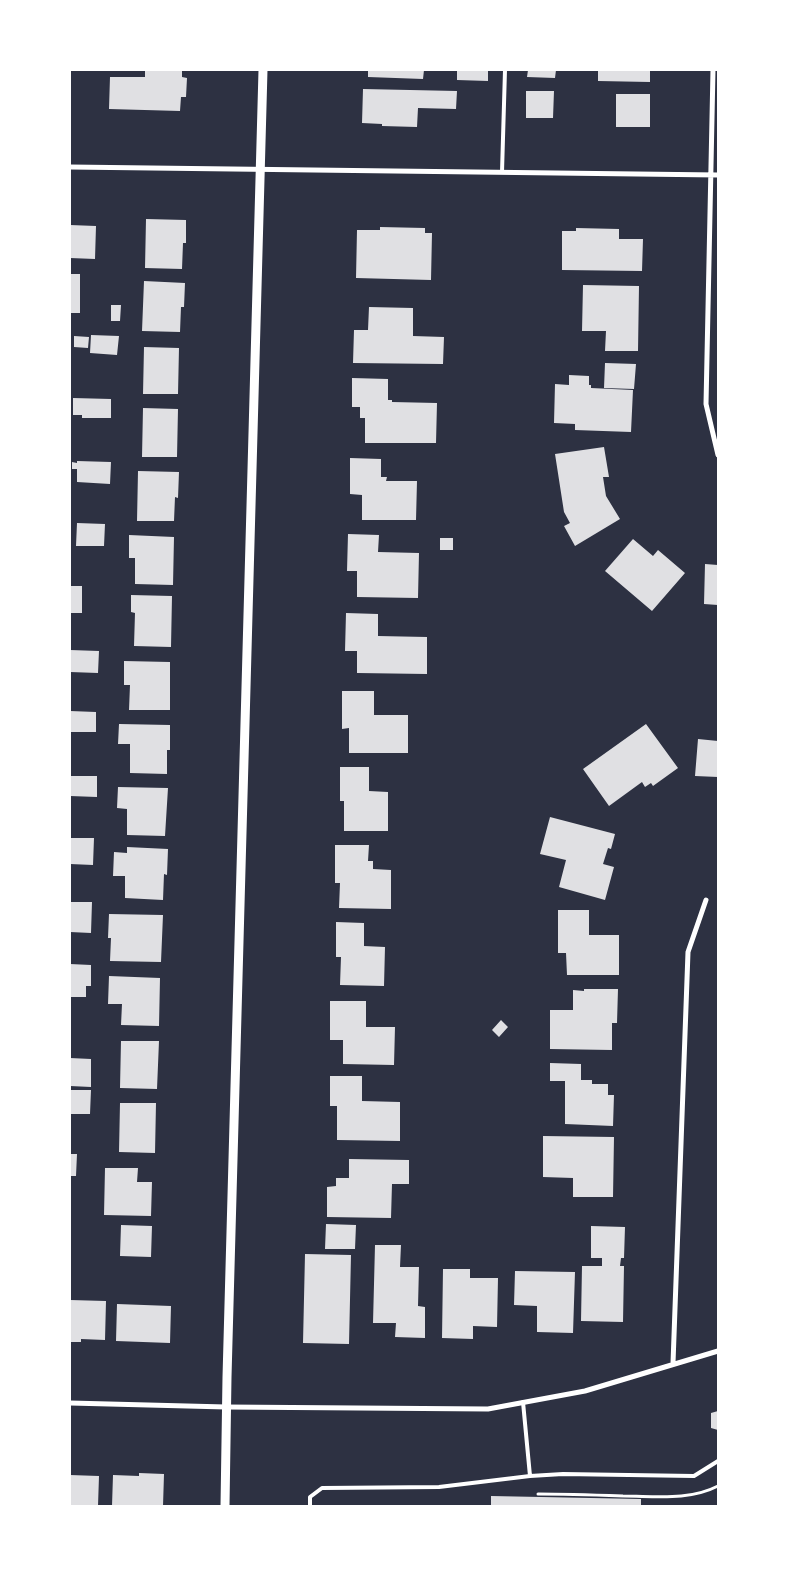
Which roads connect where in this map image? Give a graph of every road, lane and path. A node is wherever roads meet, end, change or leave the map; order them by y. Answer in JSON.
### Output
{"nodes":[{"id":1,"x":263,"y":70,"type":"edge"},
{"id":2,"x":505,"y":70,"type":"edge"},
{"id":3,"x":713,"y":70,"type":"edge"},
{"id":4,"x":70,"y":167,"type":"edge"},
{"id":5,"x":260,"y":169,"type":"junction"},
{"id":6,"x":502,"y":172,"type":"junction"},
{"id":7,"x":710,"y":175,"type":"junction"},
{"id":8,"x":718,"y":175,"type":"edge"},
{"id":9,"x":718,"y":455,"type":"edge"},
{"id":10,"x":706,"y":900,"type":"dead end"},
{"id":11,"x":718,"y":1351,"type":"edge"},
{"id":12,"x":673,"y":1363,"type":"junction"},
{"id":13,"x":523,"y":1402,"type":"junction"},
{"id":14,"x":70,"y":1403,"type":"edge"},
{"id":15,"x":226,"y":1407,"type":"junction"},
{"id":16,"x":718,"y":1462,"type":"edge"},
{"id":17,"x":530,"y":1476,"type":"junction"},
{"id":18,"x":718,"y":1486,"type":"edge"},
{"id":19,"x":532,"y":1494,"type":"dead end"},
{"id":20,"x":225,"y":1506,"type":"edge"},
{"id":21,"x":310,"y":1506,"type":"edge"}],
"edges":[{"from":1,"to":5,"type":"street"},
{"from":2,"to":6,"type":"lane"},
{"from":3,"to":7,"type":"street"},
{"from":4,"to":5,"type":"street"},
{"from":5,"to":6,"type":"street"},
{"from":5,"to":15,"type":"street"},
{"from":6,"to":7,"type":"street"},
{"from":7,"to":8,"type":"street"},
{"from":7,"to":9,"type":"street"},
{"from":10,"to":12,"type":"street"},
{"from":11,"to":12,"type":"street"},
{"from":12,"to":13,"type":"street"},
{"from":13,"to":15,"type":"street"},
{"from":13,"to":17,"type":"lane"},
{"from":14,"to":15,"type":"street"},
{"from":15,"to":20,"type":"street"},
{"from":16,"to":17,"type":"lane"},
{"from":17,"to":21,"type":"lane"},
{"from":18,"to":19,"type":"path"}]}
